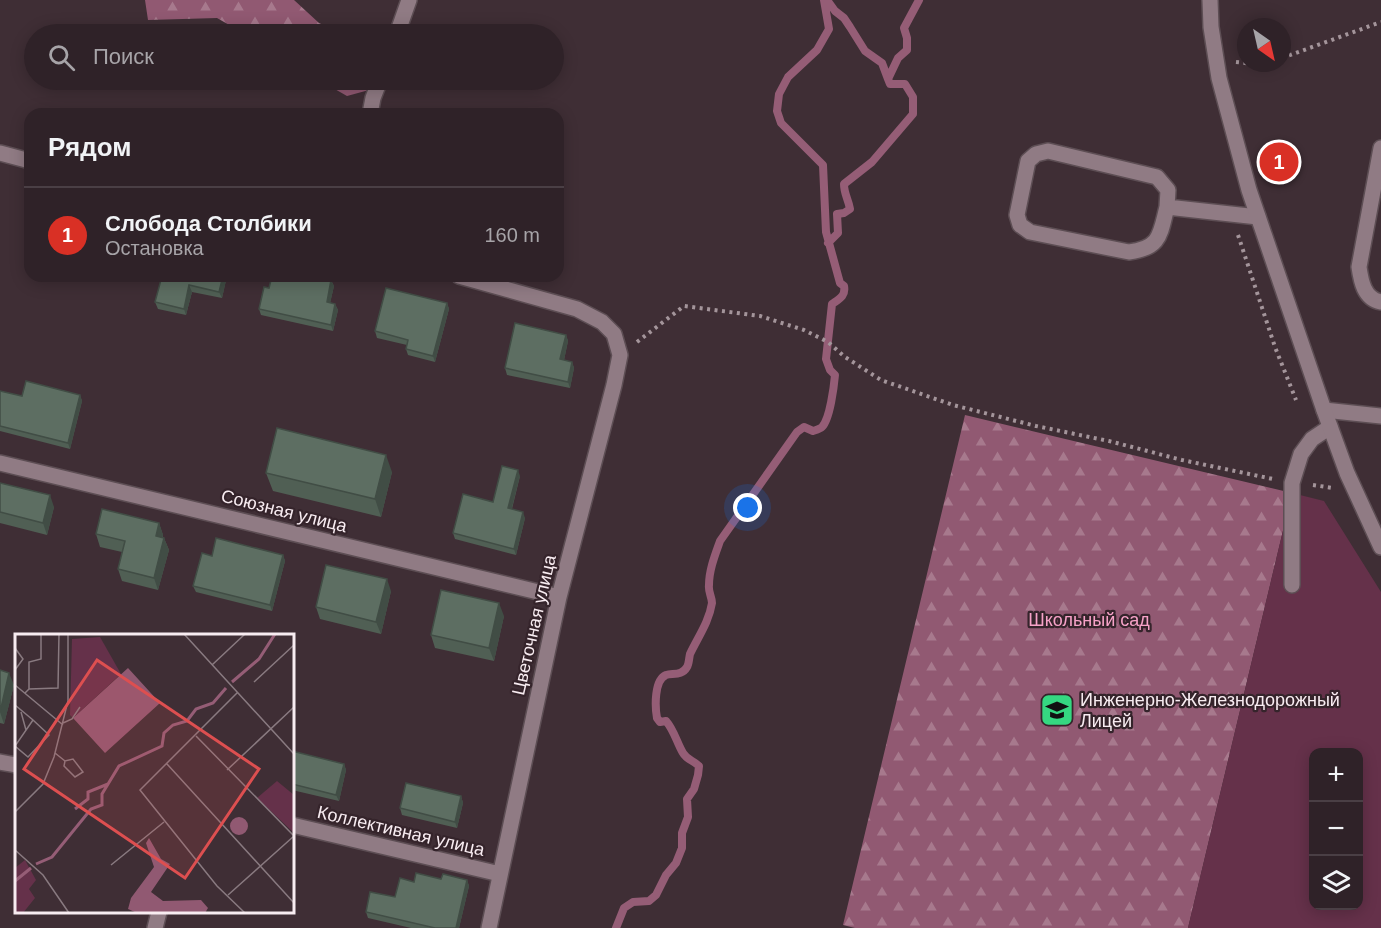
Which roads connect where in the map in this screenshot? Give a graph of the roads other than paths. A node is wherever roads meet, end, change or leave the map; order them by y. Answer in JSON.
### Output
{"nodes":[{"id":1,"x":409,"y":0,"type":"edge"},
{"id":2,"x":1210,"y":0,"type":"edge"},
{"id":3,"x":401,"y":24,"type":"edge"},
{"id":4,"x":376,"y":90,"type":"edge"},
{"id":5,"x":371,"y":108,"type":"edge"},
{"id":6,"x":1381,"y":148,"type":"edge"},
{"id":7,"x":0,"y":153,"type":"edge"},
{"id":8,"x":24,"y":159,"type":"edge"},
{"id":9,"x":1167,"y":207,"type":"junction"},
{"id":10,"x":1258,"y":217,"type":"junction"},
{"id":11,"x":480,"y":282,"type":"edge"},
{"id":12,"x":1381,"y":302,"type":"edge"},
{"id":13,"x":1324,"y":410,"type":"junction"},
{"id":14,"x":1381,"y":416,"type":"edge"},
{"id":15,"x":1330,"y":427,"type":"junction"},
{"id":16,"x":0,"y":463,"type":"edge"},
{"id":17,"x":1381,"y":547,"type":"edge"},
{"id":18,"x":1292,"y":585,"type":"dead end"},
{"id":19,"x":559,"y":597,"type":"junction"},
{"id":20,"x":0,"y":762,"type":"edge"},
{"id":21,"x":15,"y":765,"type":"edge"},
{"id":22,"x":294,"y":825,"type":"edge"},
{"id":23,"x":500,"y":874,"type":"junction"},
{"id":24,"x":159,"y":913,"type":"edge"},
{"id":25,"x":155,"y":928,"type":"edge"},
{"id":26,"x":489,"y":928,"type":"edge"}],
"edges":[{"from":1,"to":3,"type":"street"},
{"from":2,"to":10,"type":"street"},
{"from":4,"to":5,"type":"street"},
{"from":6,"to":12,"type":"street"},
{"from":7,"to":8,"type":"street"},
{"from":9,"to":9,"type":"street"},
{"from":9,"to":10,"type":"street"},
{"from":10,"to":13,"type":"street"},
{"from":11,"to":19,"type":"street","name":"Цветочная улица"},
{"from":13,"to":14,"type":"street"},
{"from":13,"to":15,"type":"street"},
{"from":15,"to":17,"type":"street"},
{"from":15,"to":18,"type":"street"},
{"from":16,"to":19,"type":"street","name":"Союзная улица"},
{"from":19,"to":23,"type":"street","name":"Цветочная улица"},
{"from":20,"to":21,"type":"street"},
{"from":22,"to":23,"type":"street","name":"Коллективная улица"},
{"from":23,"to":26,"type":"street","name":"Цветочная улица"},
{"from":24,"to":25,"type":"street"}]}
